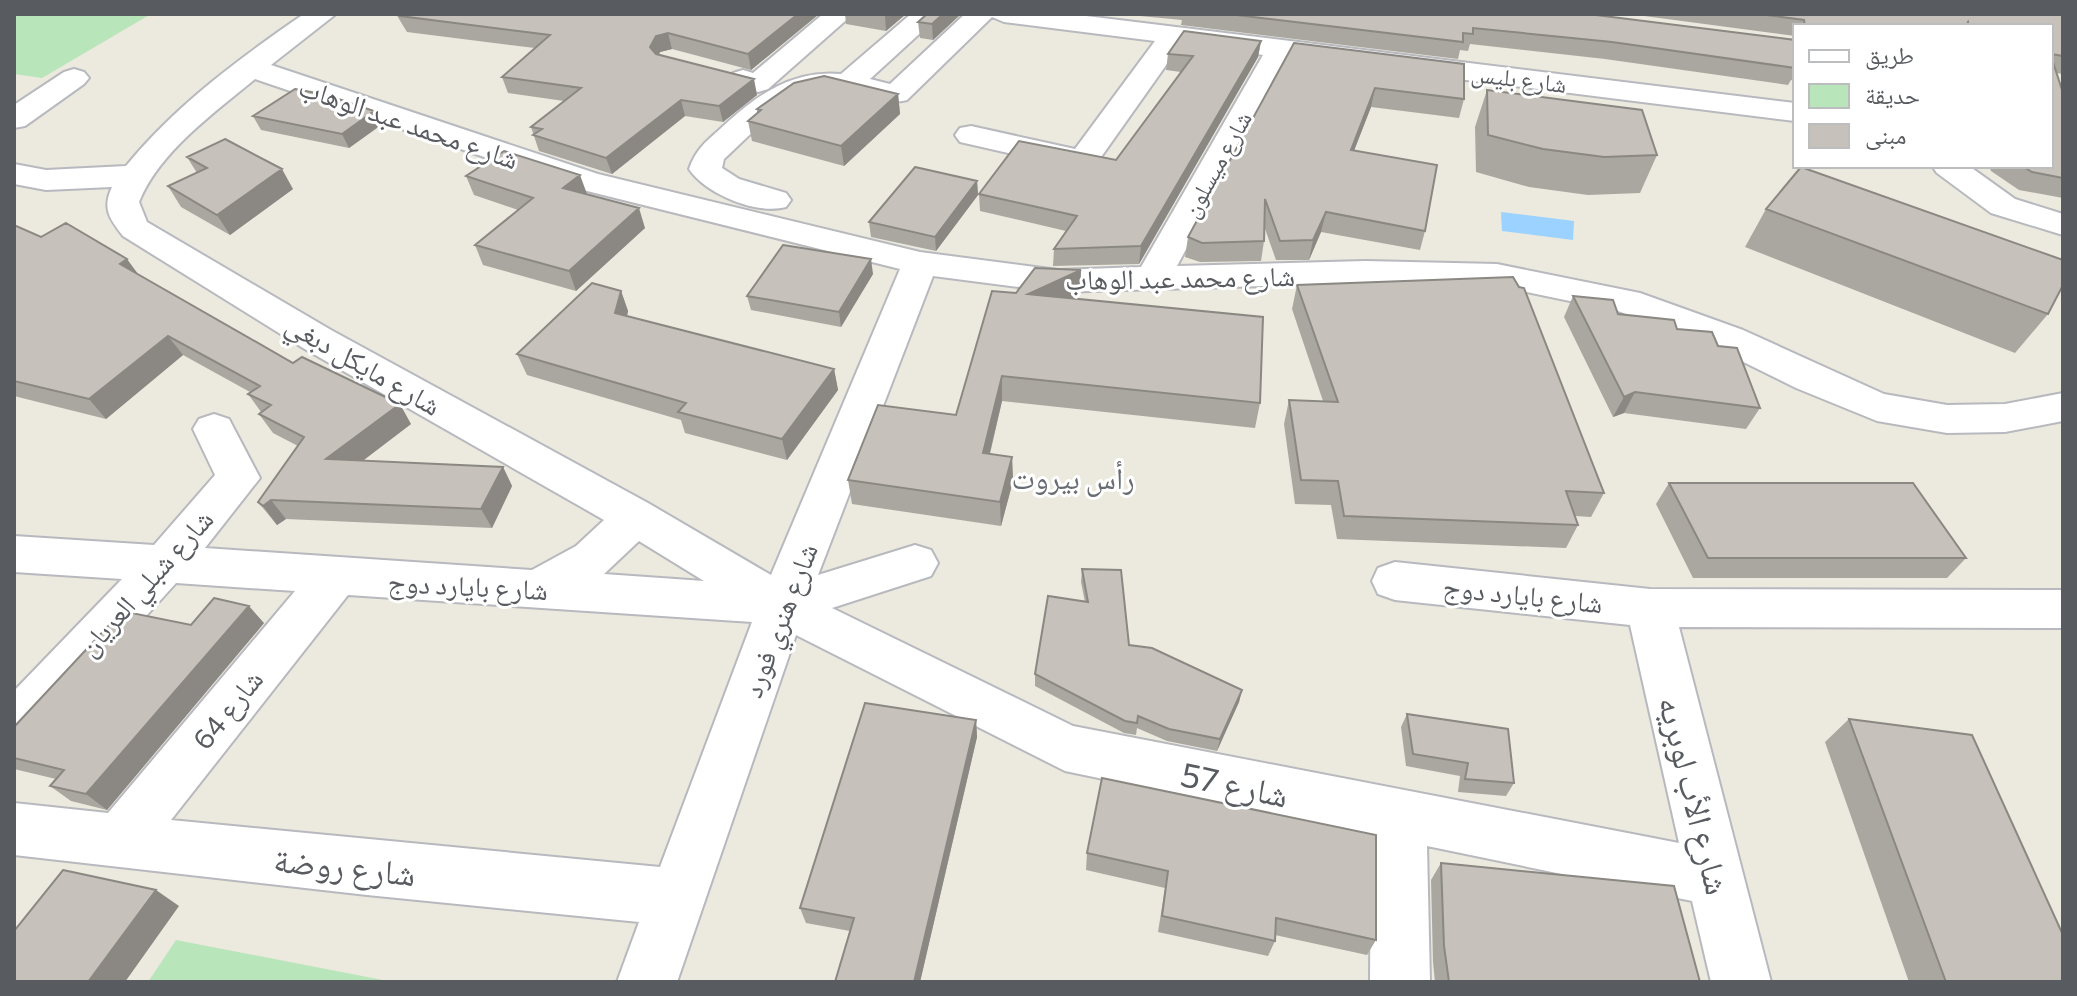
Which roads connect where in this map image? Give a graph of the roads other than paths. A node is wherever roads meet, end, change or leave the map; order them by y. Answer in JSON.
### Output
{"nodes":[{"id":1,"x":322,"y":14,"type":"edge"},
{"id":2,"x":839,"y":14,"type":"edge"},
{"id":3,"x":927,"y":14,"type":"edge"},
{"id":4,"x":981,"y":14,"type":"edge"},
{"id":5,"x":1004,"y":14,"type":"edge"},
{"id":6,"x":1054,"y":17,"type":"edge"},
{"id":7,"x":1174,"y":34,"type":"junction"},
{"id":8,"x":1280,"y":49,"type":"junction"},
{"id":9,"x":248,"y":67,"type":"junction"},
{"id":10,"x":715,"y":72,"type":"edge"},
{"id":11,"x":74,"y":78,"type":"dead end"},
{"id":12,"x":848,"y":83,"type":"junction"},
{"id":13,"x":1793,"y":112,"type":"edge"},
{"id":14,"x":14,"y":119,"type":"edge"},
{"id":15,"x":971,"y":135,"type":"dead end"},
{"id":16,"x":1951,"y":168,"type":"edge"},
{"id":17,"x":14,"y":174,"type":"edge"},
{"id":18,"x":132,"y":176,"type":"junction"},
{"id":19,"x":776,"y":200,"type":"dead end"},
{"id":20,"x":2063,"y":225,"type":"edge"},
{"id":21,"x":920,"y":263,"type":"junction"},
{"id":22,"x":1152,"y":280,"type":"junction"},
{"id":23,"x":2063,"y":407,"type":"edge"},
{"id":24,"x":214,"y":429,"type":"dead end"},
{"id":25,"x":632,"y":515,"type":"junction"},
{"id":26,"x":14,"y":554,"type":"edge"},
{"id":27,"x":915,"y":563,"type":"dead end"},
{"id":28,"x":164,"y":565,"type":"junction"},
{"id":29,"x":334,"y":578,"type":"junction"},
{"id":30,"x":1395,"y":581,"type":"dead end"},
{"id":31,"x":536,"y":589,"type":"junction"},
{"id":32,"x":782,"y":605,"type":"junction"},
{"id":33,"x":1650,"y":608,"type":"junction"},
{"id":34,"x":2063,"y":609,"type":"edge"},
{"id":35,"x":14,"y":726,"type":"edge"},
{"id":36,"x":1399,"y":817,"type":"junction"},
{"id":37,"x":14,"y":829,"type":"edge"},
{"id":38,"x":121,"y":840,"type":"junction"},
{"id":39,"x":1717,"y":878,"type":"junction"},
{"id":40,"x":677,"y":897,"type":"junction"},
{"id":41,"x":647,"y":982,"type":"edge"},
{"id":42,"x":1400,"y":982,"type":"edge"},
{"id":43,"x":1741,"y":982,"type":"edge"}],
"edges":[{"from":1,"to":9,"type":"street","name":"شارع محمد عبد الوهاب"},
{"from":2,"to":10,"type":"street"},
{"from":3,"to":12,"type":"street"},
{"from":4,"to":12,"type":"street"},
{"from":5,"to":6,"type":"street","name":"شارع بليس"},
{"from":6,"to":7,"type":"street","name":"شارع بليس"},
{"from":7,"to":8,"type":"street","name":"شارع بليس"},
{"from":7,"to":15,"type":"street"},
{"from":8,"to":13,"type":"street","name":"شارع بليس"},
{"from":8,"to":22,"type":"street","name":"شارع ميسلون"},
{"from":9,"to":18,"type":"street"},
{"from":9,"to":21,"type":"street","name":"شارع محمد عبد الوهاب"},
{"from":11,"to":14,"type":"street"},
{"from":12,"to":19,"type":"street"},
{"from":16,"to":20,"type":"street"},
{"from":17,"to":18,"type":"street"},
{"from":18,"to":25,"type":"street","name":"شارع مايكل دبغي"},
{"from":21,"to":22,"type":"street","name":"شارع محمد عبد الوهاب"},
{"from":21,"to":32,"type":"street","name":"شارع هنري فورد"},
{"from":22,"to":23,"type":"street","name":"شارع محمد عبد الوهاب"},
{"from":24,"to":28,"type":"street","name":"شارع شبلي العريان"},
{"from":25,"to":31,"type":"street"},
{"from":25,"to":32,"type":"street","name":"شارع مايكل دبغي"},
{"from":26,"to":28,"type":"street","name":"شارع بايارد دوج"},
{"from":27,"to":32,"type":"street","name":"شارع بايارد دوج"},
{"from":28,"to":29,"type":"street","name":"شارع بايارد دوج"},
{"from":28,"to":35,"type":"street","name":"شارع شبلي العريان"},
{"from":29,"to":31,"type":"street","name":"شارع بايارد دوج"},
{"from":29,"to":38,"type":"street","name":"شارع 64"},
{"from":30,"to":33,"type":"street","name":"شارع بايارد دوج"},
{"from":31,"to":32,"type":"street","name":"شارع بايارد دوج"},
{"from":32,"to":36,"type":"street","name":"شارع 57"},
{"from":32,"to":40,"type":"street","name":"شارع هنري فورد"},
{"from":33,"to":34,"type":"street","name":"شارع بايارد دوج"},
{"from":33,"to":39,"type":"street","name":"شارع الأب لوبريه"},
{"from":36,"to":39,"type":"street","name":"شارع 57"},
{"from":36,"to":42,"type":"street"},
{"from":37,"to":38,"type":"street","name":"شارع روضة"},
{"from":38,"to":40,"type":"street","name":"شارع روضة"},
{"from":39,"to":43,"type":"street","name":"شارع الأب لوبريه"},
{"from":40,"to":41,"type":"street","name":"شارع هنري فورد"}]}
